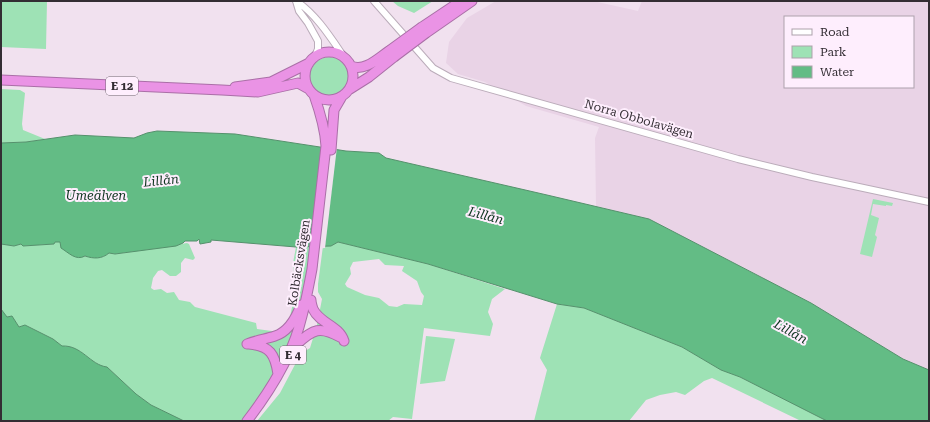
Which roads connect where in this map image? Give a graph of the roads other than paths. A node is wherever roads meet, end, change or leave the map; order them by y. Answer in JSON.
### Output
{"nodes":[{"id":1,"x":296,"y":1,"type":"edge"},
{"id":2,"x":374,"y":1,"type":"edge"},
{"id":3,"x":461,"y":1,"type":"edge"},
{"id":4,"x":472,"y":1,"type":"edge"},
{"id":5,"x":424,"y":30,"type":"junction"},
{"id":6,"x":391,"y":54,"type":"junction"},
{"id":7,"x":344,"y":57,"type":"junction"},
{"id":8,"x":312,"y":60,"type":"junction"},
{"id":9,"x":351,"y":66,"type":"junction"},
{"id":10,"x":1,"y":80,"type":"edge"},
{"id":11,"x":307,"y":88,"type":"junction"},
{"id":12,"x":350,"y":89,"type":"junction"},
{"id":13,"x":222,"y":90,"type":"junction"},
{"id":14,"x":314,"y":95,"type":"junction"},
{"id":15,"x":341,"y":98,"type":"junction"},
{"id":16,"x":329,"y":135,"type":"junction"},
{"id":17,"x":929,"y":202,"type":"edge"},
{"id":18,"x":313,"y":272,"type":"junction"},
{"id":19,"x":311,"y":300,"type":"junction"},
{"id":20,"x":297,"y":344,"type":"junction"},
{"id":21,"x":278,"y":374,"type":"junction"},
{"id":22,"x":251,"y":419,"type":"edge"}],
"edges":[{"from":1,"to":7,"type":"street"},
{"from":1,"to":8,"type":"street"},
{"from":2,"to":17,"type":"street","name":"Norra Obbolavägen"},
{"from":3,"to":5,"type":"highway","number":"E 4"},
{"from":4,"to":5,"type":"highway","number":"E 4"},
{"from":5,"to":6,"type":"highway","number":"E 4","bridge":true},
{"from":6,"to":9,"type":"highway","number":"E 4"},
{"from":6,"to":12,"type":"highway","number":"E 4"},
{"from":7,"to":8,"type":"highway"},
{"from":7,"to":9,"type":"highway"},
{"from":8,"to":11,"type":"highway"},
{"from":8,"to":13,"type":"highway","number":"E 12"},
{"from":9,"to":12,"type":"highway"},
{"from":10,"to":13,"type":"highway","number":"E 12"},
{"from":11,"to":13,"type":"highway","number":"E 12"},
{"from":11,"to":14,"type":"highway","number":"E 4"},
{"from":12,"to":15,"type":"highway","number":"E 4"},
{"from":14,"to":15,"type":"highway","number":"E 4"},
{"from":14,"to":16,"type":"highway","name":"Kolbäcksvägen","number":"E 4"},
{"from":15,"to":16,"type":"highway","name":"Kolbäcksvägen","number":"E 4"},
{"from":16,"to":18,"type":"highway","name":"Kolbäcksvägen","number":"E 4"},
{"from":18,"to":19,"type":"highway","name":"Kolbäcksvägen","number":"E 4"},
{"from":18,"to":21,"type":"highway","name":"Kolbäcksvägen","number":"E 4"},
{"from":18,"to":21,"type":"highway"},
{"from":19,"to":20,"type":"highway","name":"Kolbäcksvägen","number":"E 4"},
{"from":19,"to":20,"type":"highway"},
{"from":20,"to":22,"type":"highway","name":"Kolbäcksvägen","number":"E 4"},
{"from":21,"to":22,"type":"highway","name":"Kolbäcksvägen","number":"E 4"}]}
